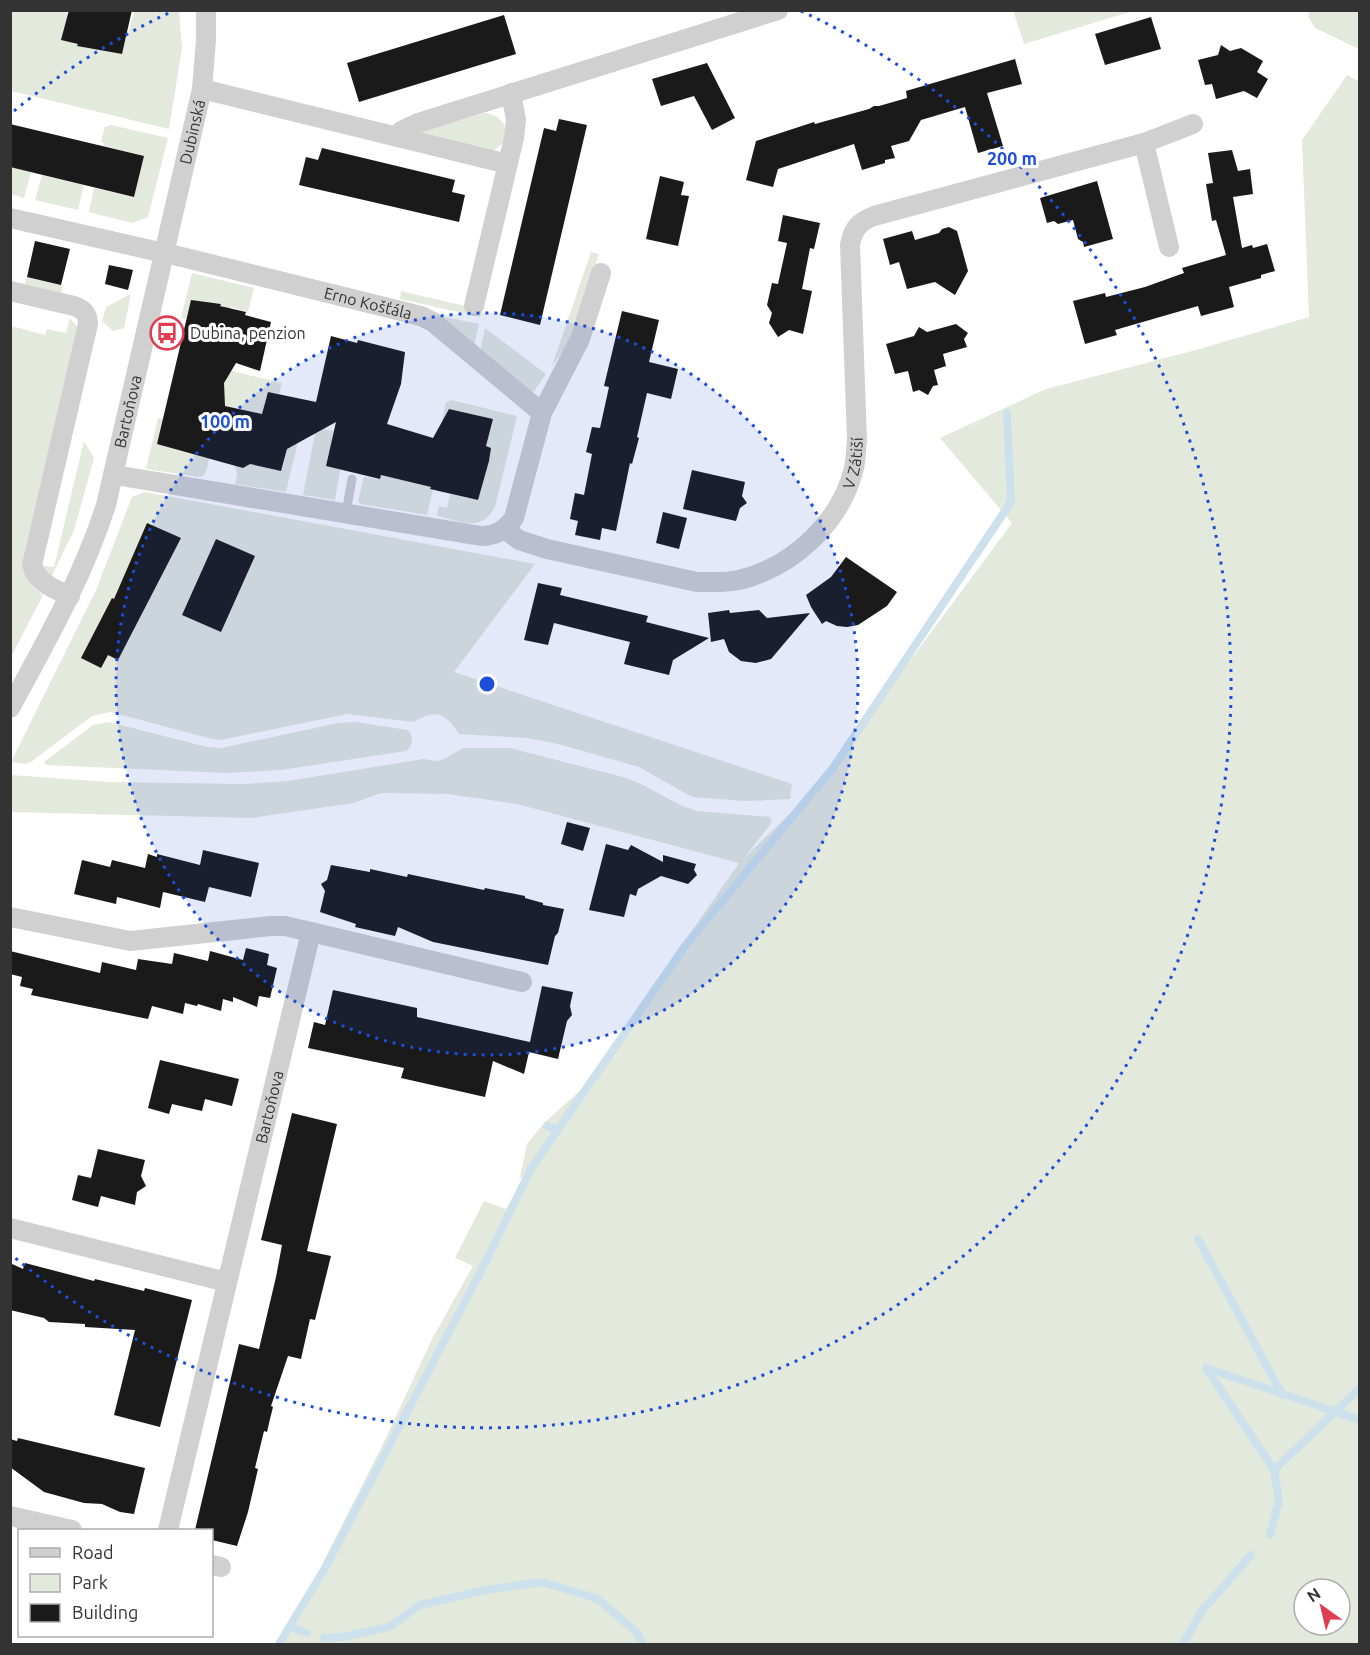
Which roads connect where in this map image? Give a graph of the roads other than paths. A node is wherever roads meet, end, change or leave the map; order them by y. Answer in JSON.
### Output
{"nodes":[{"id":1,"x":206,"y":10,"type":"edge"},
{"id":2,"x":778,"y":10,"type":"edge"},
{"id":3,"x":202,"y":89,"type":"junction"},
{"id":4,"x":511,"y":93,"type":"junction"},
{"id":5,"x":1193,"y":124,"type":"dead end"},
{"id":6,"x":398,"y":137,"type":"junction"},
{"id":7,"x":1144,"y":143,"type":"junction"},
{"id":8,"x":508,"y":164,"type":"junction"},
{"id":9,"x":10,"y":218,"type":"edge"},
{"id":10,"x":1169,"y":247,"type":"dead end"},
{"id":11,"x":165,"y":253,"type":"junction"},
{"id":12,"x":601,"y":273,"type":"dead end"},
{"id":13,"x":10,"y":291,"type":"edge"},
{"id":14,"x":474,"y":306,"type":"dead end"},
{"id":15,"x":542,"y":413,"type":"junction"},
{"id":16,"x":115,"y":475,"type":"junction"},
{"id":17,"x":352,"y":479,"type":"dead end"},
{"id":18,"x":346,"y":513,"type":"junction"},
{"id":19,"x":505,"y":529,"type":"junction"},
{"id":20,"x":70,"y":596,"type":"junction"},
{"id":21,"x":10,"y":708,"type":"edge"},
{"id":22,"x":10,"y":917,"type":"edge"},
{"id":23,"x":311,"y":932,"type":"junction"},
{"id":24,"x":522,"y":982,"type":"dead end"},
{"id":25,"x":10,"y":1228,"type":"edge"},
{"id":26,"x":227,"y":1282,"type":"junction"},
{"id":27,"x":10,"y":1516,"type":"edge"},
{"id":28,"x":68,"y":1529,"type":"edge"},
{"id":29,"x":168,"y":1529,"type":"edge"}],
"edges":[{"from":1,"to":3,"type":"street","name":"Dubinská"},
{"from":2,"to":4,"type":"street"},
{"from":3,"to":6,"type":"street"},
{"from":3,"to":11,"type":"street","name":"Dubinská"},
{"from":4,"to":6,"type":"street"},
{"from":4,"to":8,"type":"street"},
{"from":5,"to":7,"type":"street","name":"V Zátiší"},
{"from":6,"to":8,"type":"street"},
{"from":7,"to":10,"type":"street"},
{"from":7,"to":19,"type":"street","name":"V Zátiší"},
{"from":8,"to":14,"type":"street"},
{"from":9,"to":11,"type":"street"},
{"from":11,"to":15,"type":"street","name":"Erno Košťála"},
{"from":11,"to":16,"type":"street","name":"Bartoňova"},
{"from":12,"to":15,"type":"street"},
{"from":13,"to":20,"type":"street"},
{"from":15,"to":19,"type":"street"},
{"from":16,"to":18,"type":"street"},
{"from":16,"to":20,"type":"street","name":"Bartoňova"},
{"from":17,"to":18,"type":"lane"},
{"from":18,"to":19,"type":"street"},
{"from":20,"to":21,"type":"street","name":"Bartoňova"},
{"from":22,"to":23,"type":"street"},
{"from":23,"to":24,"type":"street"},
{"from":23,"to":26,"type":"street","name":"Bartoňova"},
{"from":25,"to":26,"type":"street"},
{"from":26,"to":29,"type":"street","name":"Bartoňova"},
{"from":27,"to":28,"type":"street"}]}
